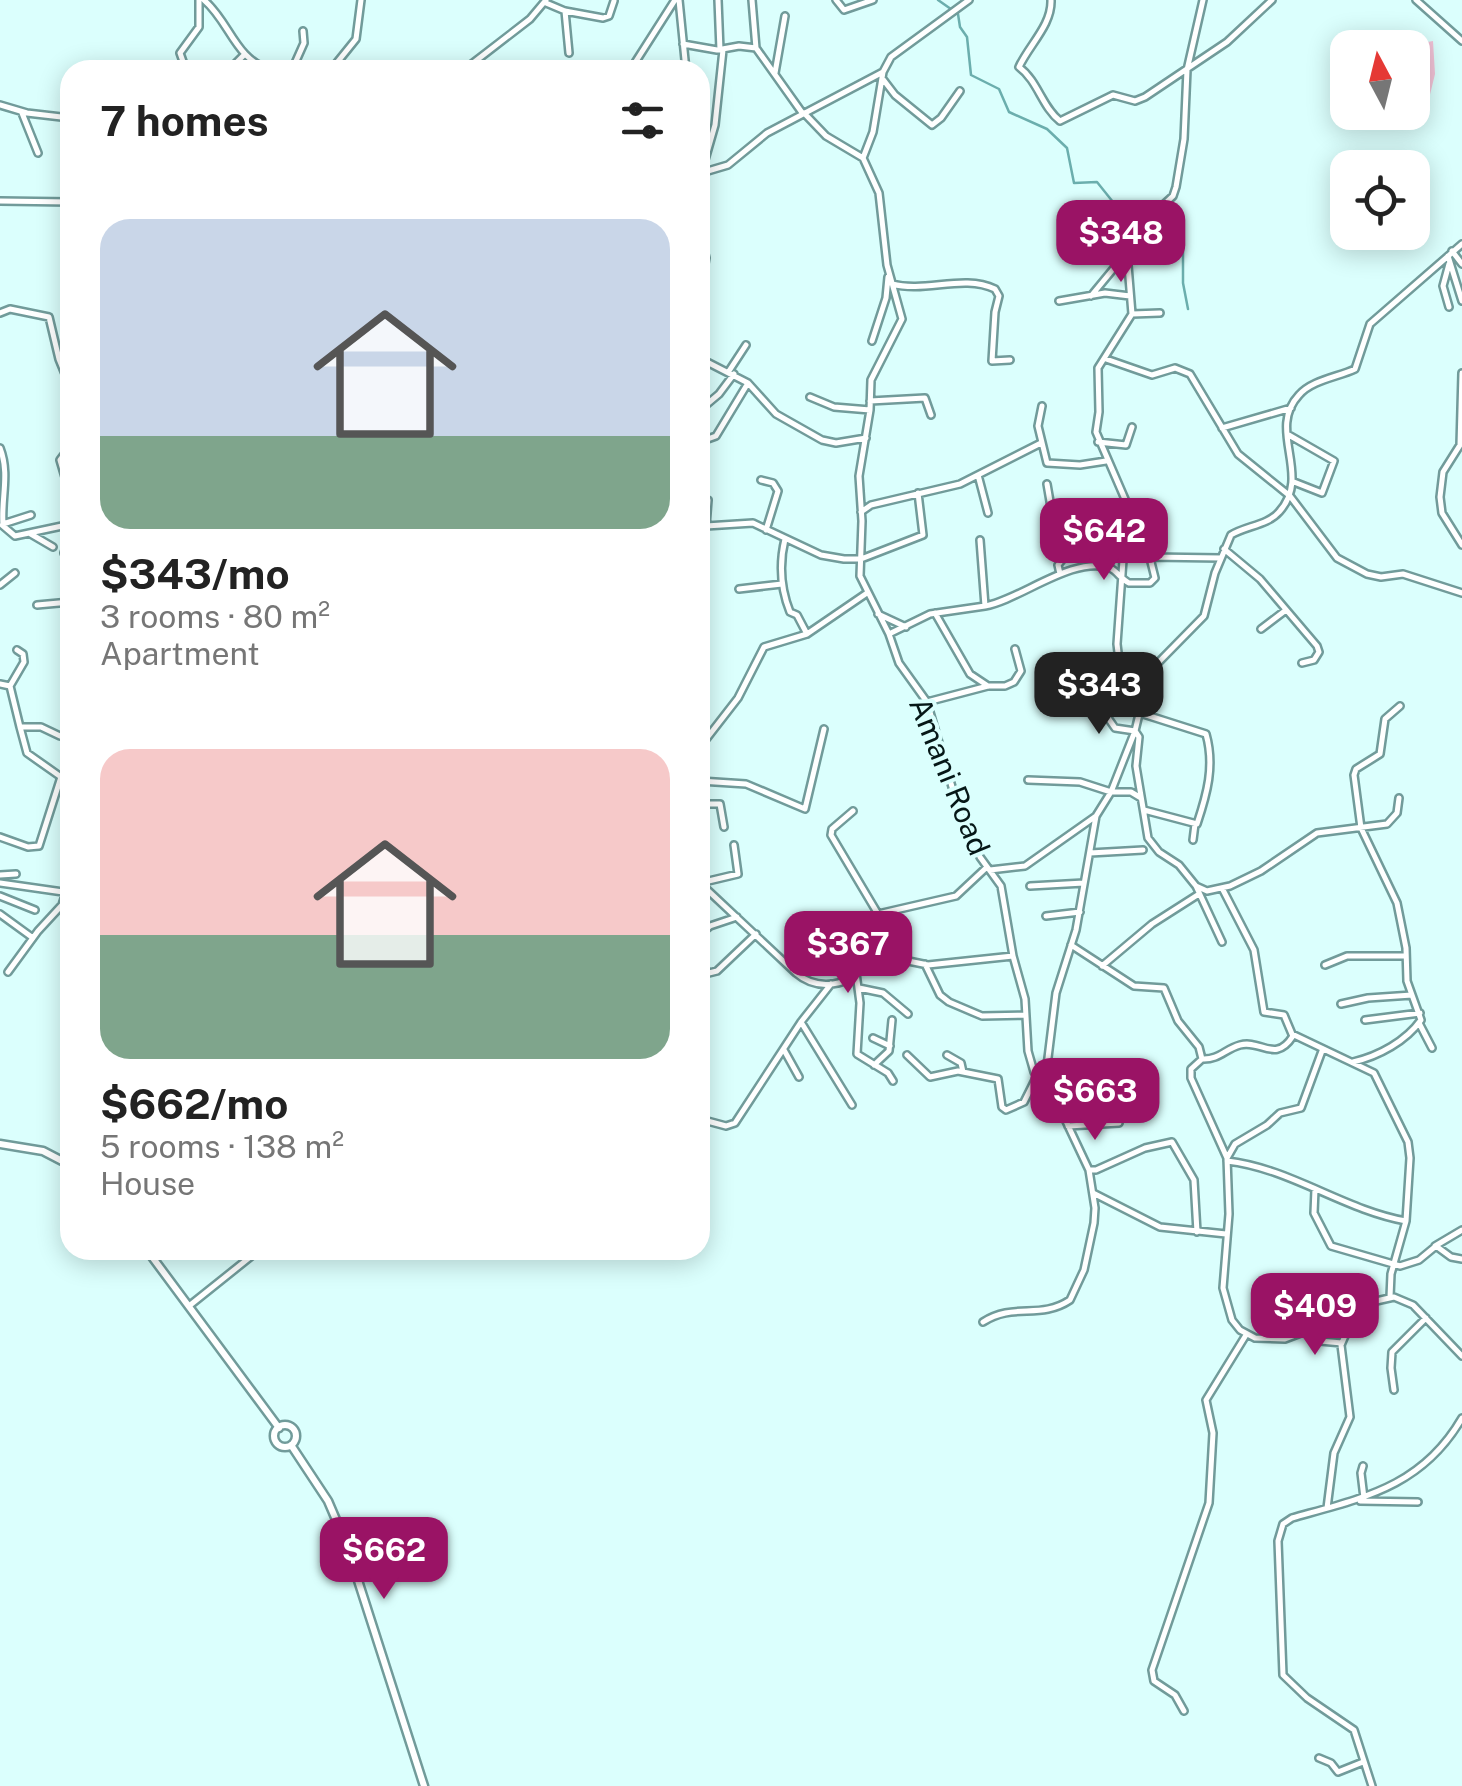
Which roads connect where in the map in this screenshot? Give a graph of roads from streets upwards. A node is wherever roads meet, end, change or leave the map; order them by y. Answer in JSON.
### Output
{"nodes":[{"id":1,"x":201,"y":0,"type":"edge"},
{"id":2,"x":361,"y":0,"type":"edge"},
{"id":3,"x":677,"y":0,"type":"edge"},
{"id":4,"x":718,"y":0,"type":"edge"},
{"id":5,"x":752,"y":0,"type":"edge"},
{"id":6,"x":836,"y":0,"type":"edge"},
{"id":7,"x":873,"y":0,"type":"edge"},
{"id":8,"x":969,"y":0,"type":"edge"},
{"id":9,"x":1051,"y":0,"type":"edge"},
{"id":10,"x":1203,"y":0,"type":"edge"},
{"id":11,"x":1272,"y":0,"type":"edge"},
{"id":12,"x":1416,"y":0,"type":"edge"},
{"id":13,"x":546,"y":1,"type":"edge"},
{"id":14,"x":614,"y":1,"type":"edge"},
{"id":15,"x":565,"y":10,"type":"junction"},
{"id":16,"x":784,"y":16,"type":"dead end"},
{"id":17,"x":303,"y":31,"type":"dead end"},
{"id":18,"x":1462,"y":40,"type":"edge"},
{"id":19,"x":683,"y":44,"type":"junction"},
{"id":20,"x":756,"y":48,"type":"junction"},
{"id":21,"x":721,"y":50,"type":"junction"},
{"id":22,"x":569,"y":52,"type":"dead end"},
{"id":23,"x":243,"y":56,"type":"junction"},
{"id":24,"x":182,"y":60,"type":"edge"},
{"id":25,"x":239,"y":60,"type":"edge"},
{"id":26,"x":248,"y":60,"type":"edge"},
{"id":27,"x":296,"y":60,"type":"edge"},
{"id":28,"x":339,"y":60,"type":"edge"},
{"id":29,"x":477,"y":60,"type":"edge"},
{"id":30,"x":637,"y":60,"type":"edge"},
{"id":31,"x":685,"y":60,"type":"edge"},
{"id":32,"x":1186,"y":70,"type":"junction"},
{"id":33,"x":775,"y":73,"type":"junction"},
{"id":34,"x":883,"y":75,"type":"junction"},
{"id":35,"x":960,"y":92,"type":"dead end"},
{"id":36,"x":0,"y":105,"type":"edge"},
{"id":37,"x":22,"y":113,"type":"junction"},
{"id":38,"x":804,"y":114,"type":"junction"},
{"id":39,"x":60,"y":117,"type":"edge"},
{"id":40,"x":710,"y":143,"type":"edge"},
{"id":41,"x":38,"y":152,"type":"dead end"},
{"id":42,"x":863,"y":158,"type":"junction"},
{"id":43,"x":710,"y":171,"type":"edge"},
{"id":44,"x":0,"y":201,"type":"edge"},
{"id":45,"x":60,"y":202,"type":"edge"},
{"id":46,"x":1462,"y":244,"type":"edge"},
{"id":47,"x":1126,"y":254,"type":"junction"},
{"id":48,"x":1450,"y":256,"type":"junction"},
{"id":49,"x":1462,"y":264,"type":"edge"},
{"id":50,"x":888,"y":269,"type":"junction"},
{"id":51,"x":892,"y":284,"type":"junction"},
{"id":52,"x":1091,"y":296,"type":"junction"},
{"id":53,"x":1130,"y":296,"type":"junction"},
{"id":54,"x":1059,"y":300,"type":"dead end"},
{"id":55,"x":1462,"y":300,"type":"edge"},
{"id":56,"x":1449,"y":308,"type":"dead end"},
{"id":57,"x":0,"y":313,"type":"edge"},
{"id":58,"x":1160,"y":313,"type":"dead end"},
{"id":59,"x":1132,"y":314,"type":"junction"},
{"id":60,"x":872,"y":341,"type":"dead end"},
{"id":61,"x":746,"y":346,"type":"dead end"},
{"id":62,"x":1105,"y":358,"type":"junction"},
{"id":63,"x":1010,"y":360,"type":"dead end"},
{"id":64,"x":60,"y":361,"type":"edge"},
{"id":65,"x":710,"y":365,"type":"edge"},
{"id":66,"x":731,"y":372,"type":"junction"},
{"id":67,"x":1462,"y":373,"type":"edge"},
{"id":68,"x":748,"y":383,"type":"junction"},
{"id":69,"x":810,"y":396,"type":"dead end"},
{"id":70,"x":870,"y":401,"type":"junction"},
{"id":71,"x":710,"y":402,"type":"edge"},
{"id":72,"x":1042,"y":406,"type":"dead end"},
{"id":73,"x":1291,"y":408,"type":"junction"},
{"id":74,"x":870,"y":410,"type":"junction"},
{"id":75,"x":931,"y":415,"type":"dead end"},
{"id":76,"x":1132,"y":427,"type":"dead end"},
{"id":77,"x":1222,"y":428,"type":"junction"},
{"id":78,"x":1287,"y":434,"type":"junction"},
{"id":79,"x":710,"y":438,"type":"edge"},
{"id":80,"x":866,"y":438,"type":"junction"},
{"id":81,"x":1098,"y":442,"type":"junction"},
{"id":82,"x":1041,"y":443,"type":"junction"},
{"id":83,"x":1461,"y":444,"type":"edge"},
{"id":84,"x":0,"y":448,"type":"edge"},
{"id":85,"x":1106,"y":461,"type":"junction"},
{"id":86,"x":978,"y":476,"type":"junction"},
{"id":87,"x":761,"y":480,"type":"dead end"},
{"id":88,"x":1294,"y":482,"type":"junction"},
{"id":89,"x":1047,"y":484,"type":"dead end"},
{"id":90,"x":918,"y":493,"type":"junction"},
{"id":91,"x":1290,"y":496,"type":"junction"},
{"id":92,"x":861,"y":512,"type":"junction"},
{"id":93,"x":988,"y":513,"type":"dead end"},
{"id":94,"x":31,"y":515,"type":"dead end"},
{"id":95,"x":1135,"y":519,"type":"junction"},
{"id":96,"x":2,"y":525,"type":"edge"},
{"id":97,"x":710,"y":526,"type":"edge"},
{"id":98,"x":60,"y":528,"type":"edge"},
{"id":99,"x":766,"y":530,"type":"junction"},
{"id":100,"x":29,"y":533,"type":"junction"},
{"id":101,"x":785,"y":539,"type":"junction"},
{"id":102,"x":980,"y":540,"type":"dead end"},
{"id":103,"x":1462,"y":546,"type":"edge"},
{"id":104,"x":53,"y":547,"type":"dead end"},
{"id":105,"x":1224,"y":549,"type":"junction"},
{"id":106,"x":1150,"y":556,"type":"junction"},
{"id":107,"x":1221,"y":558,"type":"junction"},
{"id":108,"x":860,"y":559,"type":"junction"},
{"id":109,"x":15,"y":572,"type":"dead end"},
{"id":110,"x":1060,"y":574,"type":"junction"},
{"id":111,"x":1125,"y":582,"type":"junction"},
{"id":112,"x":0,"y":584,"type":"edge"},
{"id":113,"x":782,"y":584,"type":"junction"},
{"id":114,"x":738,"y":588,"type":"dead end"},
{"id":115,"x":867,"y":593,"type":"junction"},
{"id":116,"x":1462,"y":593,"type":"edge"},
{"id":117,"x":60,"y":603,"type":"edge"},
{"id":118,"x":37,"y":605,"type":"dead end"},
{"id":119,"x":985,"y":606,"type":"junction"},
{"id":120,"x":1286,"y":610,"type":"junction"},
{"id":121,"x":934,"y":613,"type":"junction"},
{"id":122,"x":878,"y":614,"type":"junction"},
{"id":123,"x":906,"y":628,"type":"junction"},
{"id":124,"x":1262,"y":630,"type":"dead end"},
{"id":125,"x":807,"y":634,"type":"junction"},
{"id":126,"x":889,"y":634,"type":"junction"},
{"id":127,"x":1015,"y":648,"type":"dead end"},
{"id":128,"x":17,"y":650,"type":"dead end"},
{"id":129,"x":1119,"y":662,"type":"dead end"},
{"id":130,"x":1302,"y":663,"type":"dead end"},
{"id":131,"x":0,"y":684,"type":"edge"},
{"id":132,"x":10,"y":686,"type":"junction"},
{"id":133,"x":988,"y":686,"type":"junction"},
{"id":134,"x":927,"y":702,"type":"junction"},
{"id":135,"x":1085,"y":703,"type":"dead end"},
{"id":136,"x":1400,"y":706,"type":"dead end"},
{"id":137,"x":1139,"y":713,"type":"junction"},
{"id":138,"x":20,"y":727,"type":"junction"},
{"id":139,"x":824,"y":729,"type":"dead end"},
{"id":140,"x":1134,"y":731,"type":"junction"},
{"id":141,"x":710,"y":734,"type":"edge"},
{"id":142,"x":60,"y":736,"type":"dead end"},
{"id":143,"x":60,"y":777,"type":"edge"},
{"id":144,"x":1028,"y":780,"type":"dead end"},
{"id":145,"x":60,"y":781,"type":"edge"},
{"id":146,"x":710,"y":782,"type":"edge"},
{"id":147,"x":1110,"y":792,"type":"junction"},
{"id":148,"x":1399,"y":798,"type":"dead end"},
{"id":149,"x":1142,"y":799,"type":"junction"},
{"id":150,"x":710,"y":804,"type":"edge"},
{"id":151,"x":1144,"y":810,"type":"junction"},
{"id":152,"x":853,"y":811,"type":"dead end"},
{"id":153,"x":1096,"y":816,"type":"junction"},
{"id":154,"x":1195,"y":824,"type":"junction"},
{"id":155,"x":724,"y":827,"type":"dead end"},
{"id":156,"x":1361,"y":828,"type":"junction"},
{"id":157,"x":0,"y":837,"type":"edge"},
{"id":158,"x":1193,"y":840,"type":"dead end"},
{"id":159,"x":734,"y":845,"type":"dead end"},
{"id":160,"x":1144,"y":850,"type":"dead end"},
{"id":161,"x":1090,"y":853,"type":"junction"},
{"id":162,"x":989,"y":869,"type":"junction"},
{"id":163,"x":0,"y":874,"type":"edge"},
{"id":164,"x":16,"y":874,"type":"dead end"},
{"id":165,"x":710,"y":880,"type":"edge"},
{"id":166,"x":0,"y":883,"type":"edge"},
{"id":167,"x":1084,"y":883,"type":"junction"},
{"id":168,"x":1030,"y":886,"type":"dead end"},
{"id":169,"x":1196,"y":886,"type":"junction"},
{"id":170,"x":1222,"y":888,"type":"junction"},
{"id":171,"x":60,"y":891,"type":"edge"},
{"id":172,"x":710,"y":892,"type":"edge"},
{"id":173,"x":1199,"y":894,"type":"junction"},
{"id":174,"x":0,"y":896,"type":"edge"},
{"id":175,"x":60,"y":907,"type":"edge"},
{"id":176,"x":35,"y":910,"type":"dead end"},
{"id":177,"x":1080,"y":912,"type":"junction"},
{"id":178,"x":0,"y":914,"type":"edge"},
{"id":179,"x":878,"y":914,"type":"junction"},
{"id":180,"x":738,"y":916,"type":"junction"},
{"id":181,"x":1046,"y":916,"type":"dead end"},
{"id":182,"x":710,"y":926,"type":"edge"},
{"id":183,"x":756,"y":934,"type":"junction"},
{"id":184,"x":33,"y":938,"type":"junction"},
{"id":185,"x":1222,"y":942,"type":"dead end"},
{"id":186,"x":816,"y":944,"type":"dead end"},
{"id":187,"x":1071,"y":945,"type":"junction"},
{"id":188,"x":869,"y":954,"type":"junction"},
{"id":189,"x":1013,"y":956,"type":"junction"},
{"id":190,"x":1406,"y":956,"type":"junction"},
{"id":191,"x":925,"y":964,"type":"junction"},
{"id":192,"x":1325,"y":964,"type":"dead end"},
{"id":193,"x":1102,"y":966,"type":"junction"},
{"id":194,"x":8,"y":972,"type":"dead end"},
{"id":195,"x":796,"y":973,"type":"junction"},
{"id":196,"x":856,"y":973,"type":"junction"},
{"id":197,"x":710,"y":974,"type":"edge"},
{"id":198,"x":831,"y":984,"type":"junction"},
{"id":199,"x":859,"y":988,"type":"junction"},
{"id":200,"x":1412,"y":996,"type":"junction"},
{"id":201,"x":1342,"y":1004,"type":"dead end"},
{"id":202,"x":1420,"y":1013,"type":"junction"},
{"id":203,"x":908,"y":1014,"type":"dead end"},
{"id":204,"x":1026,"y":1015,"type":"junction"},
{"id":205,"x":892,"y":1020,"type":"dead end"},
{"id":206,"x":1365,"y":1020,"type":"dead end"},
{"id":207,"x":800,"y":1022,"type":"junction"},
{"id":208,"x":1419,"y":1023,"type":"junction"},
{"id":209,"x":1294,"y":1036,"type":"junction"},
{"id":210,"x":872,"y":1038,"type":"dead end"},
{"id":211,"x":890,"y":1046,"type":"junction"},
{"id":212,"x":1432,"y":1048,"type":"dead end"},
{"id":213,"x":784,"y":1050,"type":"junction"},
{"id":214,"x":1322,"y":1051,"type":"junction"},
{"id":215,"x":907,"y":1055,"type":"dead end"},
{"id":216,"x":947,"y":1055,"type":"dead end"},
{"id":217,"x":1202,"y":1059,"type":"junction"},
{"id":218,"x":1350,"y":1063,"type":"junction"},
{"id":219,"x":873,"y":1066,"type":"junction"},
{"id":220,"x":1032,"y":1067,"type":"junction"},
{"id":221,"x":963,"y":1072,"type":"junction"},
{"id":222,"x":1046,"y":1074,"type":"junction"},
{"id":223,"x":799,"y":1076,"type":"dead end"},
{"id":224,"x":1036,"y":1078,"type":"junction"},
{"id":225,"x":1096,"y":1080,"type":"dead end"},
{"id":226,"x":893,"y":1081,"type":"dead end"},
{"id":227,"x":1052,"y":1089,"type":"junction"},
{"id":228,"x":1056,"y":1100,"type":"junction"},
{"id":229,"x":852,"y":1106,"type":"dead end"},
{"id":230,"x":710,"y":1121,"type":"edge"},
{"id":231,"x":1119,"y":1123,"type":"dead end"},
{"id":232,"x":1068,"y":1126,"type":"junction"},
{"id":233,"x":0,"y":1144,"type":"edge"},
{"id":234,"x":1227,"y":1159,"type":"junction"},
{"id":235,"x":60,"y":1160,"type":"edge"},
{"id":236,"x":1088,"y":1170,"type":"junction"},
{"id":237,"x":1315,"y":1189,"type":"junction"},
{"id":238,"x":1092,"y":1193,"type":"junction"},
{"id":239,"x":1406,"y":1220,"type":"junction"},
{"id":240,"x":1462,"y":1230,"type":"edge"},
{"id":241,"x":1197,"y":1232,"type":"junction"},
{"id":242,"x":1227,"y":1234,"type":"junction"},
{"id":243,"x":1435,"y":1246,"type":"junction"},
{"id":244,"x":154,"y":1260,"type":"edge"},
{"id":245,"x":246,"y":1260,"type":"edge"},
{"id":246,"x":1462,"y":1260,"type":"edge"},
{"id":247,"x":1394,"y":1265,"type":"junction"},
{"id":248,"x":1390,"y":1297,"type":"junction"},
{"id":249,"x":1368,"y":1303,"type":"junction"},
{"id":250,"x":188,"y":1306,"type":"junction"},
{"id":251,"x":1426,"y":1318,"type":"junction"},
{"id":252,"x":983,"y":1322,"type":"dead end"},
{"id":253,"x":1306,"y":1331,"type":"junction"},
{"id":254,"x":1246,"y":1335,"type":"junction"},
{"id":255,"x":1342,"y":1343,"type":"junction"},
{"id":256,"x":1462,"y":1356,"type":"edge"},
{"id":257,"x":1394,"y":1390,"type":"dead end"},
{"id":258,"x":1462,"y":1418,"type":"edge"},
{"id":259,"x":278,"y":1428,"type":"junction"},
{"id":260,"x":291,"y":1444,"type":"junction"},
{"id":261,"x":1364,"y":1466,"type":"dead end"},
{"id":262,"x":1384,"y":1490,"type":"junction"},
{"id":263,"x":1360,"y":1500,"type":"junction"},
{"id":264,"x":1394,"y":1502,"type":"junction"},
{"id":265,"x":1418,"y":1502,"type":"dead end"},
{"id":266,"x":1327,"y":1508,"type":"junction"},
{"id":267,"x":1184,"y":1711,"type":"dead end"},
{"id":268,"x":1319,"y":1758,"type":"dead end"},
{"id":269,"x":1364,"y":1761,"type":"junction"},
{"id":270,"x":424,"y":1786,"type":"edge"},
{"id":271,"x":1372,"y":1786,"type":"edge"}],
"edges":[{"from":1,"to":23,"type":"street"},
{"from":1,"to":24,"type":"street"},
{"from":2,"to":28,"type":"street"},
{"from":3,"to":19,"type":"street"},
{"from":3,"to":30,"type":"street"},
{"from":4,"to":21,"type":"street"},
{"from":5,"to":20,"type":"street"},
{"from":6,"to":7,"type":"street"},
{"from":8,"to":34,"type":"street"},
{"from":9,"to":32,"type":"street"},
{"from":10,"to":32,"type":"street"},
{"from":11,"to":32,"type":"street"},
{"from":12,"to":18,"type":"street"},
{"from":13,"to":15,"type":"street"},
{"from":13,"to":29,"type":"street"},
{"from":14,"to":15,"type":"street"},
{"from":15,"to":22,"type":"street"},
{"from":16,"to":33,"type":"street"},
{"from":17,"to":27,"type":"street"},
{"from":19,"to":21,"type":"street"},
{"from":19,"to":31,"type":"street"},
{"from":20,"to":21,"type":"street"},
{"from":20,"to":33,"type":"street"},
{"from":21,"to":40,"type":"street"},
{"from":23,"to":25,"type":"street"},
{"from":23,"to":26,"type":"street"},
{"from":32,"to":47,"type":"street"},
{"from":33,"to":38,"type":"street"},
{"from":34,"to":35,"type":"street"},
{"from":34,"to":38,"type":"street"},
{"from":34,"to":42,"type":"street"},
{"from":36,"to":37,"type":"street"},
{"from":37,"to":39,"type":"street"},
{"from":37,"to":41,"type":"street"},
{"from":38,"to":42,"type":"street"},
{"from":38,"to":43,"type":"street"},
{"from":42,"to":50,"type":"street","name":"Amani Road"},
{"from":44,"to":45,"type":"street"},
{"from":46,"to":48,"type":"street"},
{"from":47,"to":52,"type":"street"},
{"from":47,"to":53,"type":"street"},
{"from":48,"to":49,"type":"street"},
{"from":48,"to":55,"type":"street"},
{"from":48,"to":56,"type":"street"},
{"from":48,"to":73,"type":"street"},
{"from":50,"to":51,"type":"street","name":"Amani Road"},
{"from":50,"to":60,"type":"street"},
{"from":51,"to":63,"type":"street"},
{"from":51,"to":70,"type":"street","name":"Amani Road"},
{"from":52,"to":53,"type":"street"},
{"from":52,"to":54,"type":"street"},
{"from":53,"to":59,"type":"street"},
{"from":57,"to":64,"type":"street"},
{"from":58,"to":59,"type":"street"},
{"from":59,"to":62,"type":"street"},
{"from":61,"to":66,"type":"street"},
{"from":62,"to":77,"type":"street"},
{"from":62,"to":81,"type":"street"},
{"from":65,"to":66,"type":"street"},
{"from":66,"to":68,"type":"street"},
{"from":66,"to":71,"type":"street"},
{"from":67,"to":83,"type":"street"},
{"from":68,"to":79,"type":"street"},
{"from":68,"to":80,"type":"street"},
{"from":69,"to":74,"type":"street"},
{"from":70,"to":74,"type":"street","name":"Amani Road"},
{"from":70,"to":75,"type":"street"},
{"from":72,"to":82,"type":"street"},
{"from":73,"to":77,"type":"street"},
{"from":73,"to":78,"type":"street"},
{"from":74,"to":80,"type":"street","name":"Amani Road"},
{"from":76,"to":81,"type":"street"},
{"from":77,"to":91,"type":"street"},
{"from":78,"to":88,"type":"street"},
{"from":78,"to":88,"type":"street"},
{"from":80,"to":92,"type":"street","name":"Amani Road"},
{"from":81,"to":85,"type":"street"},
{"from":82,"to":85,"type":"street"},
{"from":82,"to":86,"type":"street"},
{"from":83,"to":103,"type":"street"},
{"from":84,"to":96,"type":"street"},
{"from":85,"to":95,"type":"street"},
{"from":86,"to":90,"type":"street"},
{"from":86,"to":93,"type":"street"},
{"from":87,"to":99,"type":"street"},
{"from":88,"to":91,"type":"street"},
{"from":89,"to":110,"type":"street"},
{"from":90,"to":92,"type":"street"},
{"from":90,"to":108,"type":"street"},
{"from":91,"to":105,"type":"street"},
{"from":91,"to":116,"type":"street"},
{"from":92,"to":108,"type":"street","name":"Amani Road"},
{"from":94,"to":96,"type":"street"},
{"from":95,"to":106,"type":"street"},
{"from":95,"to":111,"type":"street"},
{"from":96,"to":100,"type":"street"},
{"from":97,"to":99,"type":"street"},
{"from":98,"to":100,"type":"street"},
{"from":99,"to":101,"type":"street"},
{"from":100,"to":104,"type":"street"},
{"from":101,"to":108,"type":"street"},
{"from":101,"to":113,"type":"street"},
{"from":102,"to":119,"type":"street"},
{"from":105,"to":107,"type":"street"},
{"from":105,"to":120,"type":"street"},
{"from":106,"to":107,"type":"street"},
{"from":106,"to":111,"type":"street"},
{"from":107,"to":137,"type":"street"},
{"from":108,"to":115,"type":"street","name":"Amani Road"},
{"from":109,"to":112,"type":"street"},
{"from":110,"to":111,"type":"street"},
{"from":110,"to":119,"type":"street"},
{"from":111,"to":129,"type":"street"},
{"from":113,"to":114,"type":"street"},
{"from":113,"to":125,"type":"street"},
{"from":115,"to":122,"type":"street","name":"Amani Road"},
{"from":115,"to":125,"type":"street"},
{"from":117,"to":118,"type":"street"},
{"from":119,"to":121,"type":"street"},
{"from":120,"to":124,"type":"street"},
{"from":120,"to":130,"type":"street"},
{"from":121,"to":123,"type":"street"},
{"from":121,"to":133,"type":"street"},
{"from":122,"to":123,"type":"street"},
{"from":122,"to":126,"type":"street","name":"Amani Road"},
{"from":123,"to":126,"type":"street"},
{"from":125,"to":141,"type":"street"},
{"from":126,"to":134,"type":"street","name":"Amani Road"},
{"from":127,"to":133,"type":"street"},
{"from":128,"to":132,"type":"street"},
{"from":131,"to":132,"type":"street"},
{"from":132,"to":138,"type":"street"},
{"from":133,"to":134,"type":"street"},
{"from":134,"to":162,"type":"street","name":"Amani Road"},
{"from":135,"to":140,"type":"street"},
{"from":136,"to":156,"type":"street"},
{"from":137,"to":140,"type":"street"},
{"from":137,"to":154,"type":"street"},
{"from":138,"to":142,"type":"street"},
{"from":138,"to":143,"type":"street"},
{"from":139,"to":146,"type":"street"},
{"from":140,"to":147,"type":"street"},
{"from":140,"to":149,"type":"street"},
{"from":144,"to":147,"type":"street"},
{"from":145,"to":157,"type":"street"},
{"from":147,"to":149,"type":"street"},
{"from":147,"to":153,"type":"street"},
{"from":148,"to":156,"type":"street"},
{"from":149,"to":151,"type":"street"},
{"from":150,"to":155,"type":"street"},
{"from":151,"to":154,"type":"street"},
{"from":151,"to":169,"type":"street"},
{"from":152,"to":179,"type":"street"},
{"from":153,"to":161,"type":"street"},
{"from":153,"to":162,"type":"street"},
{"from":154,"to":158,"type":"street"},
{"from":156,"to":170,"type":"street"},
{"from":156,"to":190,"type":"street"},
{"from":159,"to":165,"type":"street"},
{"from":160,"to":161,"type":"street"},
{"from":161,"to":167,"type":"street"},
{"from":162,"to":179,"type":"street"},
{"from":162,"to":189,"type":"street","name":"Amani Road"},
{"from":163,"to":164,"type":"street"},
{"from":166,"to":171,"type":"street"},
{"from":167,"to":168,"type":"street"},
{"from":167,"to":177,"type":"street"},
{"from":169,"to":170,"type":"street"},
{"from":169,"to":173,"type":"street"},
{"from":170,"to":209,"type":"street"},
{"from":172,"to":180,"type":"street"},
{"from":173,"to":185,"type":"street"},
{"from":173,"to":193,"type":"street"},
{"from":174,"to":176,"type":"street"},
{"from":175,"to":184,"type":"street"},
{"from":177,"to":181,"type":"street"},
{"from":177,"to":187,"type":"street"},
{"from":178,"to":184,"type":"street"},
{"from":179,"to":188,"type":"street"},
{"from":180,"to":182,"type":"street"},
{"from":180,"to":183,"type":"street"},
{"from":183,"to":195,"type":"street"},
{"from":183,"to":197,"type":"street"},
{"from":184,"to":194,"type":"street"},
{"from":186,"to":195,"type":"street"},
{"from":187,"to":193,"type":"street"},
{"from":187,"to":222,"type":"street"},
{"from":188,"to":191,"type":"street"},
{"from":188,"to":196,"type":"street"},
{"from":189,"to":191,"type":"street"},
{"from":189,"to":204,"type":"street","name":"Amani Road"},
{"from":190,"to":192,"type":"street"},
{"from":190,"to":200,"type":"street"},
{"from":191,"to":204,"type":"street"},
{"from":193,"to":217,"type":"street"},
{"from":195,"to":198,"type":"street"},
{"from":196,"to":198,"type":"street"},
{"from":196,"to":199,"type":"street"},
{"from":198,"to":207,"type":"street"},
{"from":199,"to":203,"type":"street"},
{"from":199,"to":219,"type":"street"},
{"from":200,"to":201,"type":"street"},
{"from":200,"to":202,"type":"street"},
{"from":202,"to":206,"type":"street"},
{"from":202,"to":208,"type":"street"},
{"from":204,"to":220,"type":"street","name":"Amani Road"},
{"from":205,"to":211,"type":"street"},
{"from":207,"to":213,"type":"street"},
{"from":207,"to":229,"type":"street"},
{"from":208,"to":212,"type":"street"},
{"from":208,"to":218,"type":"street"},
{"from":209,"to":214,"type":"street"},
{"from":209,"to":217,"type":"street"},
{"from":210,"to":211,"type":"street"},
{"from":211,"to":219,"type":"street"},
{"from":213,"to":223,"type":"street"},
{"from":213,"to":230,"type":"street"},
{"from":214,"to":218,"type":"street"},
{"from":214,"to":234,"type":"street"},
{"from":215,"to":221,"type":"street"},
{"from":216,"to":221,"type":"street"},
{"from":217,"to":234,"type":"street"},
{"from":218,"to":239,"type":"street"},
{"from":219,"to":226,"type":"street"},
{"from":220,"to":222,"type":"street"},
{"from":220,"to":224,"type":"street","name":"Amani Road"},
{"from":221,"to":224,"type":"street"},
{"from":222,"to":227,"type":"street"},
{"from":224,"to":228,"type":"street","name":"Amani Road"},
{"from":225,"to":227,"type":"street"},
{"from":227,"to":228,"type":"street"},
{"from":228,"to":232,"type":"street","name":"Amani Road"},
{"from":231,"to":232,"type":"street"},
{"from":232,"to":236,"type":"street","name":"Amani Road"},
{"from":233,"to":235,"type":"street"},
{"from":234,"to":237,"type":"street"},
{"from":234,"to":242,"type":"street"},
{"from":236,"to":238,"type":"street","name":"Amani Road"},
{"from":236,"to":241,"type":"street"},
{"from":237,"to":239,"type":"street"},
{"from":237,"to":247,"type":"street"},
{"from":238,"to":241,"type":"street"},
{"from":238,"to":252,"type":"street","name":"Amani Road"},
{"from":239,"to":247,"type":"street"},
{"from":240,"to":243,"type":"street"},
{"from":241,"to":242,"type":"street"},
{"from":242,"to":254,"type":"street"},
{"from":243,"to":246,"type":"street"},
{"from":243,"to":247,"type":"street"},
{"from":244,"to":250,"type":"street"},
{"from":245,"to":250,"type":"street"},
{"from":247,"to":248,"type":"street"},
{"from":248,"to":249,"type":"street"},
{"from":248,"to":251,"type":"street"},
{"from":249,"to":253,"type":"street"},
{"from":249,"to":255,"type":"street"},
{"from":250,"to":259,"type":"street"},
{"from":251,"to":256,"type":"street"},
{"from":251,"to":257,"type":"street"},
{"from":253,"to":254,"type":"street"},
{"from":253,"to":255,"type":"street"},
{"from":254,"to":267,"type":"street"},
{"from":255,"to":266,"type":"street"},
{"from":258,"to":262,"type":"street"},
{"from":259,"to":260,"type":"street"},
{"from":259,"to":260,"type":"street"},
{"from":260,"to":270,"type":"street"},
{"from":261,"to":263,"type":"street"},
{"from":262,"to":263,"type":"street"},
{"from":262,"to":264,"type":"street"},
{"from":263,"to":264,"type":"street"},
{"from":263,"to":266,"type":"street"},
{"from":264,"to":265,"type":"street"},
{"from":266,"to":269,"type":"street"},
{"from":268,"to":269,"type":"street"},
{"from":269,"to":271,"type":"street"}]}
